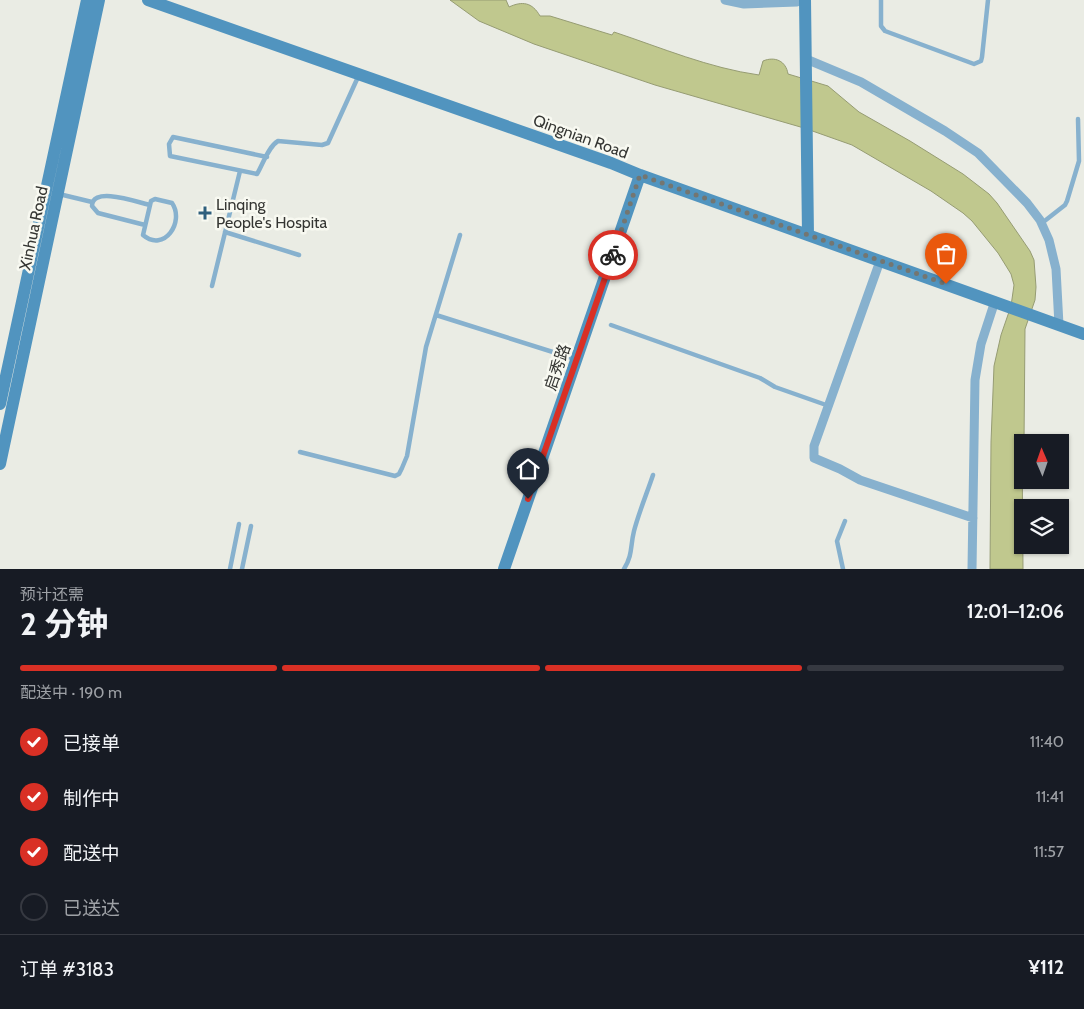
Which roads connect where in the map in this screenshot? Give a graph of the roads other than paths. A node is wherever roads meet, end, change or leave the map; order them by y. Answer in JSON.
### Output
{"nodes":[{"id":1,"x":87,"y":0,"type":"edge"},
{"id":2,"x":99,"y":0,"type":"edge"},
{"id":3,"x":148,"y":0,"type":"edge"},
{"id":4,"x":725,"y":0,"type":"edge"},
{"id":5,"x":881,"y":0,"type":"edge"},
{"id":6,"x":988,"y":0,"type":"edge"},
{"id":7,"x":800,"y":1,"type":"edge"},
{"id":8,"x":803,"y":65,"type":"junction"},
{"id":9,"x":359,"y":74,"type":"junction"},
{"id":10,"x":1078,"y":119,"type":"dead end"},
{"id":11,"x":267,"y":156,"type":"junction"},
{"id":12,"x":240,"y":171,"type":"junction"},
{"id":13,"x":640,"y":175,"type":"junction"},
{"id":14,"x":57,"y":194,"type":"junction"},
{"id":15,"x":92,"y":202,"type":"junction"},
{"id":16,"x":150,"y":205,"type":"junction"},
{"id":17,"x":1042,"y":223,"type":"junction"},
{"id":18,"x":145,"y":224,"type":"junction"},
{"id":19,"x":225,"y":232,"type":"junction"},
{"id":20,"x":804,"y":234,"type":"junction"},
{"id":21,"x":460,"y":235,"type":"dead end"},
{"id":22,"x":299,"y":255,"type":"dead end"},
{"id":23,"x":880,"y":261,"type":"junction"},
{"id":24,"x":212,"y":286,"type":"dead end"},
{"id":25,"x":998,"y":303,"type":"junction"},
{"id":26,"x":436,"y":315,"type":"junction"},
{"id":27,"x":611,"y":325,"type":"dead end"},
{"id":28,"x":1058,"y":325,"type":"junction"},
{"id":29,"x":1084,"y":334,"type":"edge"},
{"id":30,"x":576,"y":359,"type":"junction"},
{"id":31,"x":0,"y":404,"type":"edge"},
{"id":32,"x":829,"y":406,"type":"junction"},
{"id":33,"x":300,"y":452,"type":"dead end"},
{"id":34,"x":0,"y":464,"type":"edge"},
{"id":35,"x":653,"y":475,"type":"dead end"},
{"id":36,"x":973,"y":518,"type":"junction"},
{"id":37,"x":845,"y":521,"type":"dead end"},
{"id":38,"x":239,"y":524,"type":"dead end"},
{"id":39,"x":251,"y":526,"type":"dead end"},
{"id":40,"x":230,"y":569,"type":"edge"},
{"id":41,"x":242,"y":569,"type":"edge"},
{"id":42,"x":504,"y":569,"type":"edge"},
{"id":43,"x":624,"y":569,"type":"edge"},
{"id":44,"x":843,"y":569,"type":"edge"},
{"id":45,"x":972,"y":569,"type":"edge"}],
"edges":[{"from":1,"to":31,"type":"street","name":"Xinhua Road"},
{"from":2,"to":14,"type":"street","name":"Xinhua Road"},
{"from":3,"to":9,"type":"street","name":"Qingnian Road"},
{"from":4,"to":7,"type":"street"},
{"from":5,"to":6,"type":"lane"},
{"from":7,"to":8,"type":"street"},
{"from":8,"to":17,"type":"street"},
{"from":8,"to":20,"type":"street"},
{"from":9,"to":11,"type":"lane"},
{"from":9,"to":13,"type":"street","name":"Qingnian Road"},
{"from":10,"to":17,"type":"lane"},
{"from":11,"to":12,"type":"lane"},
{"from":11,"to":12,"type":"lane"},
{"from":12,"to":19,"type":"lane"},
{"from":13,"to":20,"type":"street","name":"Qingnian Road"},
{"from":13,"to":30,"type":"street","name":"启秀路"},
{"from":14,"to":15,"type":"lane"},
{"from":14,"to":34,"type":"street","name":"Xinhua Road"},
{"from":15,"to":16,"type":"lane"},
{"from":15,"to":18,"type":"lane"},
{"from":16,"to":18,"type":"lane"},
{"from":16,"to":18,"type":"lane"},
{"from":17,"to":28,"type":"street"},
{"from":19,"to":22,"type":"lane"},
{"from":19,"to":24,"type":"lane"},
{"from":20,"to":23,"type":"street","name":"Qingnian Road"},
{"from":21,"to":26,"type":"lane"},
{"from":23,"to":25,"type":"street","name":"Qingnian Road"},
{"from":23,"to":32,"type":"street"},
{"from":25,"to":28,"type":"street","name":"Qingnian Road"},
{"from":25,"to":36,"type":"street"},
{"from":26,"to":30,"type":"lane"},
{"from":26,"to":33,"type":"lane"},
{"from":27,"to":32,"type":"lane"},
{"from":28,"to":29,"type":"street"},
{"from":30,"to":42,"type":"street","name":"启秀路"},
{"from":32,"to":36,"type":"street"},
{"from":35,"to":43,"type":"lane"},
{"from":36,"to":45,"type":"street"},
{"from":37,"to":44,"type":"lane"},
{"from":38,"to":40,"type":"lane"},
{"from":39,"to":41,"type":"lane"}]}
